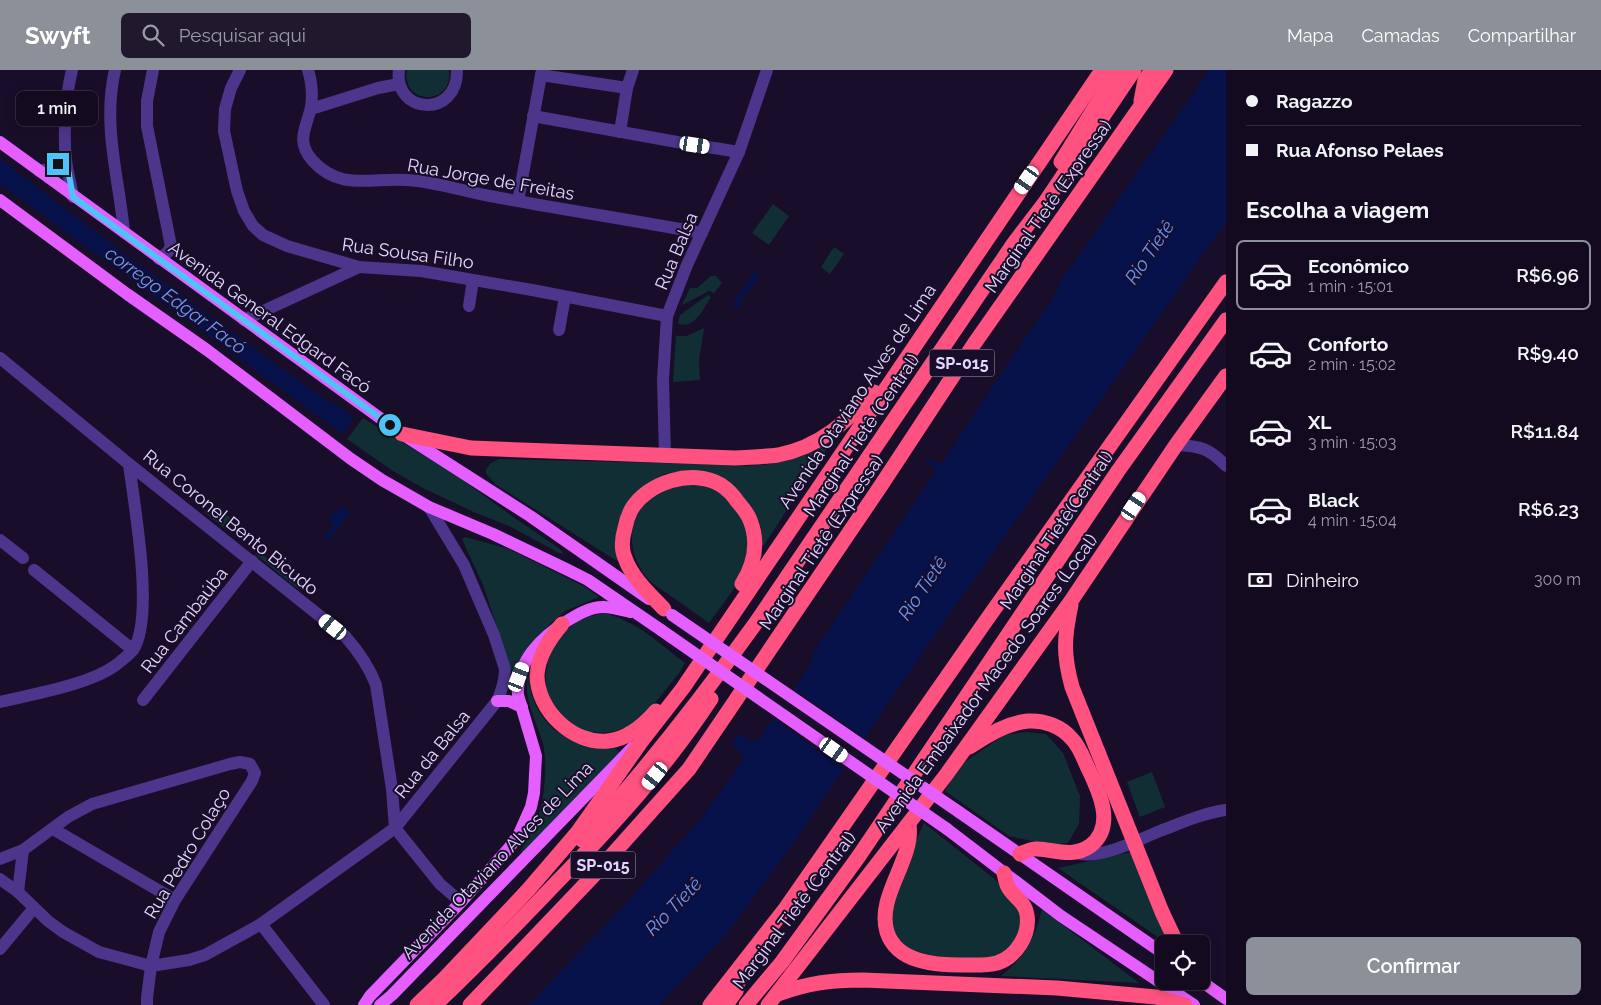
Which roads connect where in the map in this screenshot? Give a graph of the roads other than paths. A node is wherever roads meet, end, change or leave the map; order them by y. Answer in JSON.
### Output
{"nodes":[{"id":1,"x":72,"y":70,"type":"edge"},
{"id":2,"x":116,"y":70,"type":"edge"},
{"id":3,"x":153,"y":70,"type":"edge"},
{"id":4,"x":240,"y":70,"type":"edge"},
{"id":5,"x":308,"y":70,"type":"edge"},
{"id":6,"x":399,"y":70,"type":"edge"},
{"id":7,"x":457,"y":70,"type":"edge"},
{"id":8,"x":633,"y":70,"type":"edge"},
{"id":9,"x":766,"y":70,"type":"edge"},
{"id":10,"x":1102,"y":70,"type":"edge"},
{"id":11,"x":1118,"y":70,"type":"edge"},
{"id":12,"x":1134,"y":70,"type":"edge"},
{"id":13,"x":1152,"y":70,"type":"edge"},
{"id":14,"x":1166,"y":70,"type":"edge"},
{"id":15,"x":541,"y":72,"type":"edge"},
{"id":16,"x":399,"y":84,"type":"junction"},
{"id":17,"x":627,"y":88,"type":"junction"},
{"id":18,"x":1140,"y":106,"type":"junction"},
{"id":19,"x":310,"y":109,"type":"junction"},
{"id":20,"x":533,"y":116,"type":"junction"},
{"id":21,"x":620,"y":132,"type":"junction"},
{"id":22,"x":0,"y":142,"type":"edge"},
{"id":23,"x":739,"y":152,"type":"junction"},
{"id":24,"x":66,"y":158,"type":"junction"},
{"id":25,"x":39,"y":171,"type":"junction"},
{"id":26,"x":73,"y":197,"type":"junction"},
{"id":27,"x":0,"y":200,"type":"edge"},
{"id":28,"x":518,"y":201,"type":"junction"},
{"id":29,"x":124,"y":232,"type":"junction"},
{"id":30,"x":702,"y":233,"type":"junction"},
{"id":31,"x":1014,"y":243,"type":"junction"},
{"id":32,"x":159,"y":259,"type":"junction"},
{"id":33,"x":358,"y":268,"type":"junction"},
{"id":34,"x":473,"y":280,"type":"junction"},
{"id":35,"x":1226,"y":282,"type":"edge"},
{"id":36,"x":565,"y":297,"type":"junction"},
{"id":37,"x":469,"y":306,"type":"dead end"},
{"id":38,"x":667,"y":316,"type":"junction"},
{"id":39,"x":244,"y":320,"type":"junction"},
{"id":40,"x":1226,"y":320,"type":"edge"},
{"id":41,"x":560,"y":330,"type":"dead end"},
{"id":42,"x":0,"y":358,"type":"edge"},
{"id":43,"x":896,"y":374,"type":"junction"},
{"id":44,"x":1226,"y":376,"type":"edge"},
{"id":45,"x":402,"y":434,"type":"junction"},
{"id":46,"x":1176,"y":445,"type":"junction"},
{"id":47,"x":664,"y":455,"type":"junction"},
{"id":48,"x":129,"y":464,"type":"junction"},
{"id":49,"x":1226,"y":466,"type":"edge"},
{"id":50,"x":429,"y":507,"type":"junction"},
{"id":51,"x":0,"y":540,"type":"edge"},
{"id":52,"x":23,"y":558,"type":"dead end"},
{"id":53,"x":252,"y":561,"type":"junction"},
{"id":54,"x":34,"y":570,"type":"dead end"},
{"id":55,"x":1073,"y":598,"type":"junction"},
{"id":56,"x":738,"y":604,"type":"junction"},
{"id":57,"x":668,"y":612,"type":"junction"},
{"id":58,"x":638,"y":613,"type":"junction"},
{"id":59,"x":562,"y":624,"type":"junction"},
{"id":60,"x":755,"y":624,"type":"junction"},
{"id":61,"x":133,"y":650,"type":"junction"},
{"id":62,"x":683,"y":688,"type":"junction"},
{"id":63,"x":143,"y":700,"type":"dead end"},
{"id":64,"x":496,"y":701,"type":"junction"},
{"id":65,"x":0,"y":702,"type":"edge"},
{"id":66,"x":522,"y":707,"type":"junction"},
{"id":67,"x":642,"y":742,"type":"junction"},
{"id":68,"x":963,"y":751,"type":"junction"},
{"id":69,"x":1226,"y":810,"type":"edge"},
{"id":70,"x":889,"y":812,"type":"joint"},
{"id":71,"x":908,"y":825,"type":"junction"},
{"id":72,"x":395,"y":828,"type":"junction"},
{"id":73,"x":53,"y":829,"type":"junction"},
{"id":74,"x":1135,"y":841,"type":"junction"},
{"id":75,"x":23,"y":850,"type":"junction"},
{"id":76,"x":1076,"y":852,"type":"junction"},
{"id":77,"x":1020,"y":854,"type":"junction"},
{"id":78,"x":0,"y":859,"type":"edge"},
{"id":79,"x":1004,"y":873,"type":"junction"},
{"id":80,"x":0,"y":879,"type":"edge"},
{"id":81,"x":528,"y":890,"type":"junction"},
{"id":82,"x":18,"y":892,"type":"junction"},
{"id":83,"x":175,"y":900,"type":"junction"},
{"id":84,"x":461,"y":902,"type":"junction"},
{"id":85,"x":34,"y":908,"type":"junction"},
{"id":86,"x":450,"y":914,"type":"junction"},
{"id":87,"x":261,"y":924,"type":"junction"},
{"id":88,"x":461,"y":924,"type":"junction"},
{"id":89,"x":1173,"y":935,"type":"edge"},
{"id":90,"x":1155,"y":948,"type":"edge"},
{"id":91,"x":0,"y":949,"type":"edge"},
{"id":92,"x":151,"y":966,"type":"junction"},
{"id":93,"x":741,"y":967,"type":"junction"},
{"id":94,"x":1210,"y":987,"type":"edge"},
{"id":95,"x":773,"y":999,"type":"edge"},
{"id":96,"x":1226,"y":999,"type":"edge"},
{"id":97,"x":367,"y":1000,"type":"edge"},
{"id":98,"x":147,"y":1005,"type":"edge"},
{"id":99,"x":324,"y":1005,"type":"edge"},
{"id":100,"x":357,"y":1005,"type":"edge"},
{"id":101,"x":380,"y":1005,"type":"edge"},
{"id":102,"x":417,"y":1005,"type":"edge"},
{"id":103,"x":435,"y":1005,"type":"edge"},
{"id":104,"x":470,"y":1005,"type":"edge"},
{"id":105,"x":710,"y":1005,"type":"edge"},
{"id":106,"x":726,"y":1005,"type":"edge"},
{"id":107,"x":746,"y":1005,"type":"edge"},
{"id":108,"x":1185,"y":1005,"type":"edge"},
{"id":109,"x":1194,"y":1005,"type":"edge"}],
"edges":[{"from":1,"to":24,"type":"street"},
{"from":2,"to":29,"type":"street"},
{"from":3,"to":32,"type":"street"},
{"from":4,"to":33,"type":"street","name":"Rua Sousa Filho"},
{"from":5,"to":19,"type":"street","name":"Rua Jorge de Freitas"},
{"from":6,"to":16,"type":"street"},
{"from":7,"to":16,"type":"street"},
{"from":8,"to":17,"type":"street"},
{"from":9,"to":23,"type":"street","name":"Rua Balsa"},
{"from":10,"to":43,"type":"highway","name":"Avenida Otaviano Alves de Lima"},
{"from":11,"to":31,"type":"highway"},
{"from":12,"to":31,"type":"highway","name":"Marginal Tietê (Central)"},
{"from":13,"to":18,"type":"highway"},
{"from":14,"to":18,"type":"highway","name":"Marginal Tietê (Expressa)","number":"SP-015"},
{"from":15,"to":17,"type":"street"},
{"from":15,"to":20,"type":"street"},
{"from":16,"to":19,"type":"street"},
{"from":17,"to":21,"type":"street"},
{"from":18,"to":104,"type":"highway","name":"Marginal Tietê (Expressa)","number":"SP-015"},
{"from":19,"to":28,"type":"street","name":"Rua Jorge de Freitas"},
{"from":20,"to":21,"type":"street"},
{"from":20,"to":28,"type":"street"},
{"from":21,"to":23,"type":"street"},
{"from":22,"to":25,"type":"main road","name":"Avenida General Edgard Facó"},
{"from":23,"to":30,"type":"street","name":"Rua Balsa"},
{"from":24,"to":25,"type":"street"},
{"from":24,"to":26,"type":"street"},
{"from":25,"to":26,"type":"main road","name":"Avenida General Edgard Facó"},
{"from":26,"to":29,"type":"main road","name":"Avenida General Edgard Facó"},
{"from":27,"to":50,"type":"main road"},
{"from":28,"to":30,"type":"street","name":"Rua Jorge de Freitas"},
{"from":29,"to":32,"type":"main road","name":"Avenida General Edgard Facó"},
{"from":30,"to":38,"type":"street","name":"Rua Balsa"},
{"from":31,"to":60,"type":"highway","name":"Marginal Tietê (Central)"},
{"from":32,"to":39,"type":"main road","name":"Avenida General Edgard Facó"},
{"from":33,"to":34,"type":"street","name":"Rua Sousa Filho"},
{"from":33,"to":39,"type":"street"},
{"from":34,"to":36,"type":"street","name":"Rua Sousa Filho"},
{"from":34,"to":37,"type":"street"},
{"from":35,"to":93,"type":"highway"},
{"from":36,"to":38,"type":"street","name":"Rua Sousa Filho"},
{"from":36,"to":41,"type":"street"},
{"from":38,"to":47,"type":"street","name":"Rua Balsa"},
{"from":39,"to":45,"type":"main road","name":"Avenida General Edgard Facó"},
{"from":40,"to":70,"type":"highway","name":"Marginal Tietê(Central)"},
{"from":42,"to":48,"type":"street","name":"Rua Coronel Bento Bicudo"},
{"from":43,"to":47,"type":"highway"},
{"from":43,"to":56,"type":"highway","name":"Avenida Otaviano Alves de Lima"},
{"from":44,"to":46,"type":"highway","name":"Avenida Embaixador Macedo Soares (Local)"},
{"from":45,"to":47,"type":"highway"},
{"from":45,"to":57,"type":"main road","name":"Avenida General Edgard Facó"},
{"from":46,"to":49,"type":"street"},
{"from":46,"to":55,"type":"highway","name":"Avenida Embaixador Macedo Soares (Local)"},
{"from":48,"to":53,"type":"street","name":"Rua Coronel Bento Bicudo"},
{"from":48,"to":61,"type":"street"},
{"from":50,"to":58,"type":"main road"},
{"from":50,"to":64,"type":"street","name":"Rua da Balsa"},
{"from":51,"to":52,"type":"street"},
{"from":53,"to":63,"type":"street","name":"Rua Cambaúba"},
{"from":53,"to":72,"type":"street","name":"Rua Coronel Bento Bicudo"},
{"from":54,"to":61,"type":"street"},
{"from":55,"to":68,"type":"highway","name":"Avenida Embaixador Macedo Soares (Local)"},
{"from":55,"to":74,"type":"highway"},
{"from":56,"to":57,"type":"highway"},
{"from":56,"to":62,"type":"highway","name":"Avenida Otaviano Alves de Lima"},
{"from":57,"to":77,"type":"main road","name":"Avenida General Edgard Facó","bridge":true},
{"from":58,"to":59,"type":"main road","name":"Avenida Otaviano Alves de Lima"},
{"from":58,"to":79,"type":"main road","bridge":true},
{"from":59,"to":62,"type":"highway"},
{"from":59,"to":66,"type":"main road","name":"Avenida Otaviano Alves de Lima"},
{"from":60,"to":81,"type":"highway"},
{"from":60,"to":103,"type":"highway"},
{"from":61,"to":65,"type":"street"},
{"from":62,"to":67,"type":"highway","name":"Avenida Otaviano Alves de Lima"},
{"from":64,"to":66,"type":"main road"},
{"from":64,"to":72,"type":"street","name":"Rua da Balsa"},
{"from":66,"to":84,"type":"main road","name":"Avenida Otaviano Alves de Lima"},
{"from":67,"to":81,"type":"highway","name":"Avenida Otaviano Alves de Lima"},
{"from":67,"to":88,"type":"main road","name":"Avenida Otaviano Alves de Lima"},
{"from":68,"to":71,"type":"highway","name":"Avenida Embaixador Macedo Soares (Local)"},
{"from":68,"to":76,"type":"highway"},
{"from":69,"to":74,"type":"street"},
{"from":70,"to":107,"type":"highway","name":"Marginal Tietê (Central)"},
{"from":71,"to":79,"type":"highway"},
{"from":71,"to":95,"type":"highway","name":"Avenida Embaixador Macedo Soares (Local)"},
{"from":72,"to":84,"type":"street"},
{"from":72,"to":87,"type":"street","name":"Rua da Balsa"},
{"from":73,"to":75,"type":"street"},
{"from":73,"to":83,"type":"street"},
{"from":73,"to":83,"type":"street","name":"Rua Pedro Colaço"},
{"from":74,"to":76,"type":"street"},
{"from":74,"to":89,"type":"highway"},
{"from":75,"to":78,"type":"street"},
{"from":75,"to":82,"type":"street"},
{"from":76,"to":77,"type":"highway"},
{"from":77,"to":90,"type":"main road","name":"Avenida General Edgard Facó"},
{"from":79,"to":109,"type":"main road"},
{"from":80,"to":82,"type":"street"},
{"from":81,"to":102,"type":"highway","name":"Avenida Otaviano Alves de Lima"},
{"from":82,"to":85,"type":"street"},
{"from":83,"to":92,"type":"street","name":"Rua Pedro Colaço"},
{"from":84,"to":86,"type":"main road","name":"Avenida Otaviano Alves de Lima"},
{"from":85,"to":91,"type":"street"},
{"from":85,"to":92,"type":"street"},
{"from":86,"to":88,"type":"main road"},
{"from":86,"to":97,"type":"main road","name":"Avenida Otaviano Alves de Lima"},
{"from":87,"to":92,"type":"street","name":"Rua da Balsa"},
{"from":87,"to":99,"type":"street"},
{"from":88,"to":101,"type":"main road","name":"Avenida Otaviano Alves de Lima"},
{"from":92,"to":98,"type":"street","name":"Rua Pedro Colaço"},
{"from":93,"to":105,"type":"highway"},
{"from":93,"to":106,"type":"highway"},
{"from":94,"to":96,"type":"main road"},
{"from":95,"to":108,"type":"highway"},
{"from":97,"to":100,"type":"street"}]}
